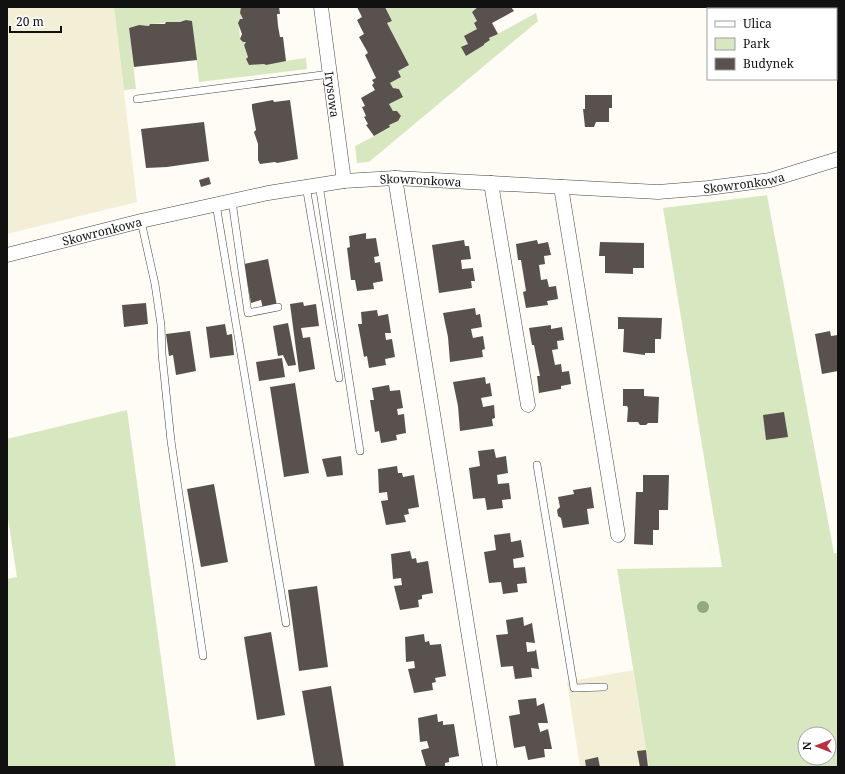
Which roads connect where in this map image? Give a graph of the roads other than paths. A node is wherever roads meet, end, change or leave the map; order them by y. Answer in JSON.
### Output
{"nodes":[{"id":1,"x":321,"y":7,"type":"edge"},
{"id":2,"x":330,"y":74,"type":"junction"},
{"id":3,"x":137,"y":99,"type":"dead end"},
{"id":4,"x":838,"y":159,"type":"edge"},
{"id":5,"x":395,"y":178,"type":"junction"},
{"id":6,"x":344,"y":181,"type":"junction"},
{"id":7,"x":492,"y":183,"type":"junction"},
{"id":8,"x":312,"y":185,"type":"junction"},
{"id":9,"x":561,"y":186,"type":"junction"},
{"id":10,"x":232,"y":201,"type":"junction"},
{"id":11,"x":216,"y":204,"type":"junction"},
{"id":12,"x":141,"y":221,"type":"junction"},
{"id":13,"x":7,"y":255,"type":"edge"},
{"id":14,"x":278,"y":307,"type":"dead end"},
{"id":15,"x":340,"y":378,"type":"dead end"},
{"id":16,"x":528,"y":405,"type":"dead end"},
{"id":17,"x":360,"y":451,"type":"dead end"},
{"id":18,"x":537,"y":464,"type":"dead end"},
{"id":19,"x":618,"y":535,"type":"dead end"},
{"id":20,"x":286,"y":623,"type":"dead end"},
{"id":21,"x":203,"y":656,"type":"dead end"},
{"id":22,"x":604,"y":687,"type":"dead end"},
{"id":23,"x":490,"y":767,"type":"edge"}],
"edges":[{"from":1,"to":2,"type":"street","name":"Irysowa"},
{"from":2,"to":3,"type":"lane"},
{"from":2,"to":6,"type":"street","name":"Irysowa"},
{"from":4,"to":9,"type":"street","name":"Skowronkowa"},
{"from":5,"to":6,"type":"street","name":"Skowronkowa"},
{"from":5,"to":7,"type":"street","name":"Skowronkowa"},
{"from":5,"to":23,"type":"street"},
{"from":6,"to":8,"type":"street","name":"Skowronkowa"},
{"from":7,"to":9,"type":"street","name":"Skowronkowa"},
{"from":7,"to":16,"type":"street"},
{"from":8,"to":10,"type":"street","name":"Skowronkowa"},
{"from":8,"to":15,"type":"lane"},
{"from":8,"to":17,"type":"lane"},
{"from":9,"to":19,"type":"street"},
{"from":10,"to":11,"type":"street","name":"Skowronkowa"},
{"from":10,"to":14,"type":"lane"},
{"from":11,"to":12,"type":"street","name":"Skowronkowa"},
{"from":11,"to":20,"type":"lane"},
{"from":12,"to":13,"type":"street","name":"Skowronkowa"},
{"from":12,"to":21,"type":"lane"},
{"from":18,"to":22,"type":"lane"}]}
